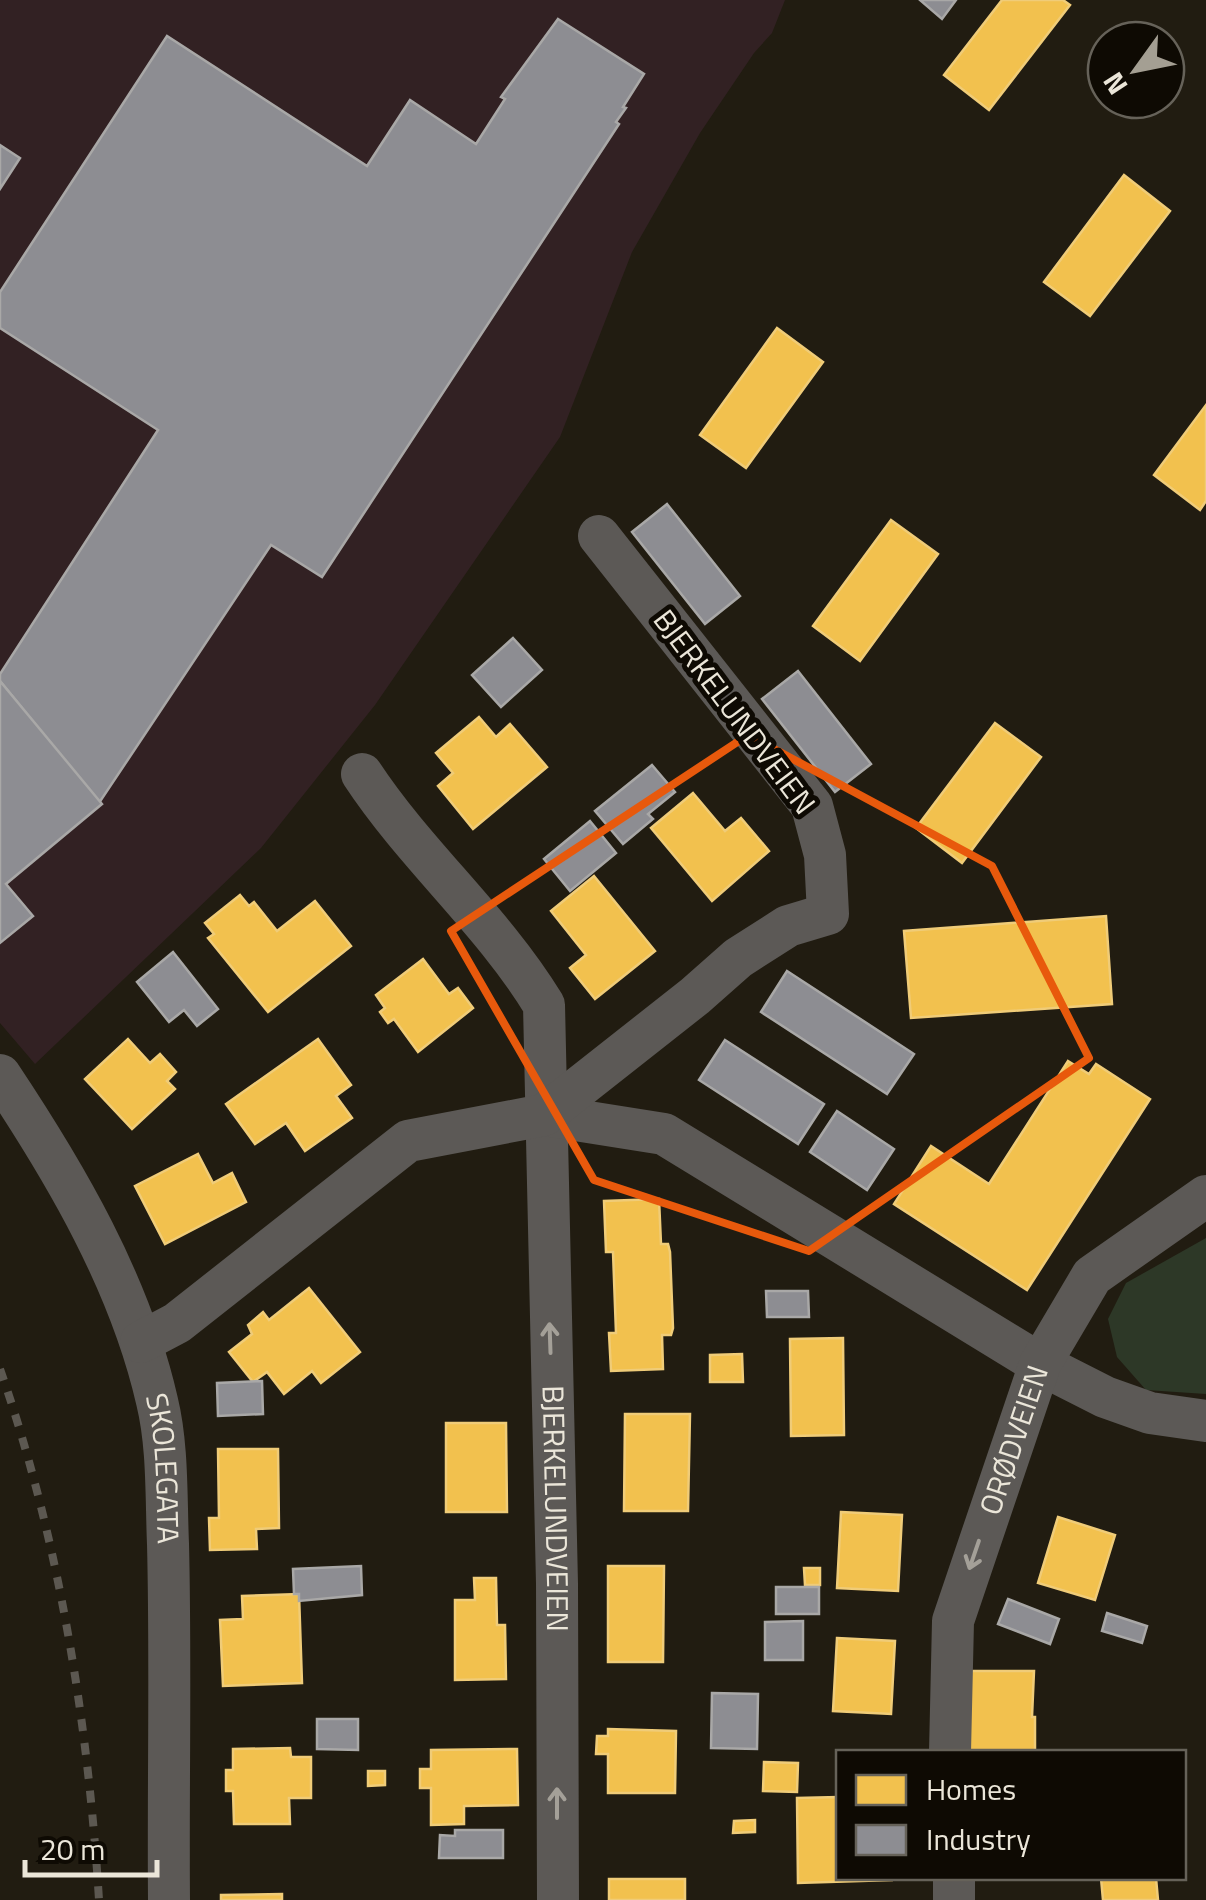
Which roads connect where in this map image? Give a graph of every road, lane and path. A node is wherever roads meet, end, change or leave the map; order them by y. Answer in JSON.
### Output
{"nodes":[{"id":1,"x":599,"y":536,"type":"dead end"},
{"id":2,"x":362,"y":774,"type":"dead end"},
{"id":3,"x":0,"y":1075,"type":"edge"},
{"id":4,"x":544,"y":1115,"type":"junction"},
{"id":5,"x":1206,"y":1196,"type":"edge"},
{"id":6,"x":141,"y":1342,"type":"junction"},
{"id":7,"x":1040,"y":1364,"type":"junction"},
{"id":8,"x":1206,"y":1421,"type":"edge"},
{"id":9,"x":950,"y":1750,"type":"edge"},
{"id":10,"x":170,"y":1900,"type":"edge"},
{"id":11,"x":558,"y":1900,"type":"edge"}],
"edges":[{"from":1,"to":4,"type":"street","name":"BJERKELUNDVEIEN"},
{"from":2,"to":4,"type":"street","name":"BJERKELUNDVEIEN"},
{"from":3,"to":6,"type":"street","name":"SKOLEGATA"},
{"from":4,"to":6,"type":"street","name":"BJERKELUNDVEIEN"},
{"from":4,"to":7,"type":"street"},
{"from":11,"to":4,"type":"street","name":"BJERKELUNDVEIEN","one_way":true},
{"from":5,"to":7,"type":"street","name":"ORØDVEIEN"},
{"from":6,"to":10,"type":"street","name":"SKOLEGATA"},
{"from":7,"to":8,"type":"street"},
{"from":7,"to":9,"type":"street","name":"ORØDVEIEN","one_way":true}]}
